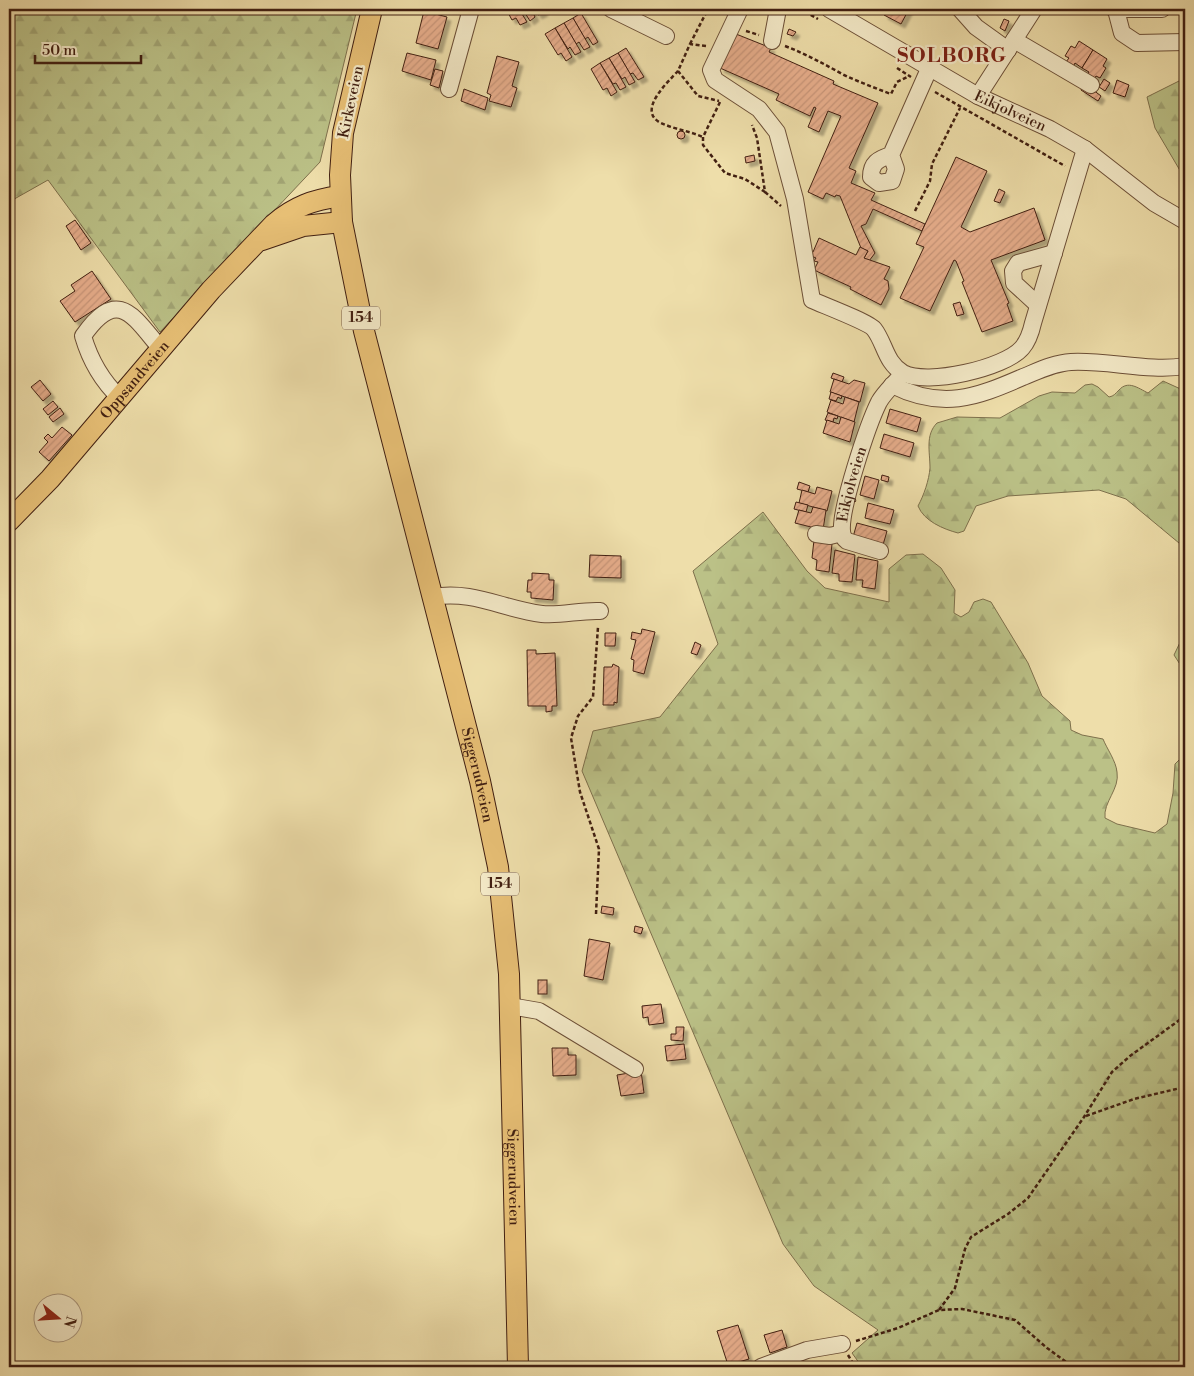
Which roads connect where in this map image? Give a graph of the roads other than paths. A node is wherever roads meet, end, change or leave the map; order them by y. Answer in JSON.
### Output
{"nodes":[{"id":1,"x":372,"y":9,"type":"edge"},
{"id":2,"x":471,"y":9,"type":"edge"},
{"id":3,"x":610,"y":9,"type":"edge"},
{"id":4,"x":740,"y":9,"type":"edge"},
{"id":5,"x":778,"y":9,"type":"edge"},
{"id":6,"x":829,"y":9,"type":"edge"},
{"id":7,"x":960,"y":9,"type":"edge"},
{"id":8,"x":1034,"y":9,"type":"edge"},
{"id":9,"x":1115,"y":9,"type":"edge"},
{"id":10,"x":1162,"y":9,"type":"edge"},
{"id":11,"x":666,"y":36,"type":"dead end"},
{"id":12,"x":772,"y":40,"type":"road end"},
{"id":13,"x":1185,"y":42,"type":"edge"},
{"id":14,"x":1011,"y":45,"type":"junction"},
{"id":15,"x":929,"y":69,"type":"junction"},
{"id":16,"x":1091,"y":85,"type":"dead end"},
{"id":17,"x":449,"y":89,"type":"dead end"},
{"id":18,"x":978,"y":96,"type":"junction"},
{"id":19,"x":1085,"y":149,"type":"junction"},
{"id":20,"x":891,"y":155,"type":"dead end"},
{"id":21,"x":340,"y":196,"type":"junction"},
{"id":22,"x":1185,"y":221,"type":"edge"},
{"id":23,"x":342,"y":222,"type":"junction"},
{"id":24,"x":260,"y":240,"type":"junction"},
{"id":25,"x":1054,"y":253,"type":"junction"},
{"id":26,"x":1038,"y":304,"type":"junction"},
{"id":27,"x":161,"y":349,"type":"junction"},
{"id":28,"x":1185,"y":366,"type":"edge"},
{"id":29,"x":905,"y":374,"type":"junction"},
{"id":30,"x":892,"y":385,"type":"junction"},
{"id":31,"x":120,"y":398,"type":"junction"},
{"id":32,"x":9,"y":521,"type":"edge"},
{"id":33,"x":842,"y":533,"type":"junction"},
{"id":34,"x":816,"y":534,"type":"dead end"},
{"id":35,"x":880,"y":551,"type":"dead end"},
{"id":36,"x":432,"y":597,"type":"junction"},
{"id":37,"x":600,"y":611,"type":"road end"},
{"id":38,"x":510,"y":1006,"type":"junction"},
{"id":39,"x":636,"y":1069,"type":"dead end"},
{"id":40,"x":842,"y":1344,"type":"road end"},
{"id":41,"x":518,"y":1367,"type":"edge"},
{"id":42,"x":761,"y":1367,"type":"edge"}],
"edges":[{"from":1,"to":21,"type":"main road","name":"Kirkeveien","number":"154"},
{"from":2,"to":17,"type":"street"},
{"from":3,"to":11,"type":"street"},
{"from":4,"to":29,"type":"street"},
{"from":5,"to":12,"type":"street"},
{"from":6,"to":15,"type":"street","name":"Eikjolveien"},
{"from":7,"to":14,"type":"street"},
{"from":8,"to":14,"type":"street"},
{"from":9,"to":10,"type":"street"},
{"from":9,"to":13,"type":"street"},
{"from":14,"to":16,"type":"street"},
{"from":14,"to":18,"type":"street"},
{"from":15,"to":18,"type":"street","name":"Eikjolveien"},
{"from":15,"to":20,"type":"street"},
{"from":18,"to":19,"type":"street","name":"Eikjolveien"},
{"from":19,"to":22,"type":"street","name":"Eikjolveien"},
{"from":19,"to":25,"type":"street"},
{"from":21,"to":23,"type":"main road","name":"Siggerudveien","number":"154"},
{"from":21,"to":24,"type":"main road","name":"Oppsandveien"},
{"from":23,"to":24,"type":"main road","name":"Oppsandveien"},
{"from":23,"to":36,"type":"main road","name":"Siggerudveien","number":"154"},
{"from":24,"to":27,"type":"main road","name":"Oppsandveien"},
{"from":25,"to":26,"type":"street"},
{"from":25,"to":26,"type":"street"},
{"from":26,"to":29,"type":"street"},
{"from":27,"to":31,"type":"main road","name":"Oppsandveien"},
{"from":27,"to":31,"type":"street"},
{"from":28,"to":30,"type":"street"},
{"from":29,"to":30,"type":"street","name":"Eikjolveien"},
{"from":30,"to":33,"type":"street","name":"Eikjolveien"},
{"from":31,"to":32,"type":"main road","name":"Oppsandveien"},
{"from":33,"to":34,"type":"street","name":"Eikjolveien"},
{"from":33,"to":35,"type":"street","name":"Eikjolveien"},
{"from":36,"to":37,"type":"street"},
{"from":36,"to":38,"type":"main road","name":"Siggerudveien","number":"154"},
{"from":38,"to":39,"type":"street"},
{"from":38,"to":41,"type":"main road","name":"Siggerudveien","number":"154"},
{"from":40,"to":42,"type":"street"}]}
